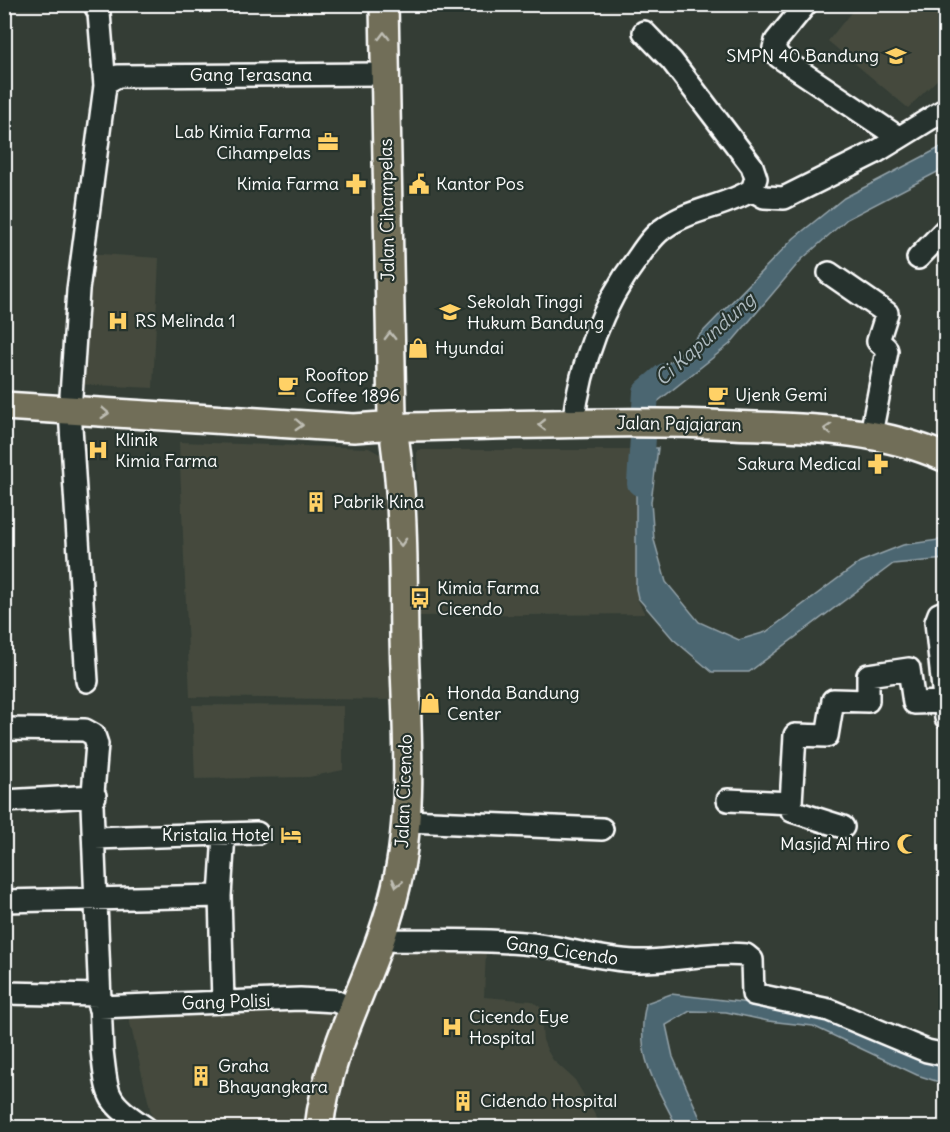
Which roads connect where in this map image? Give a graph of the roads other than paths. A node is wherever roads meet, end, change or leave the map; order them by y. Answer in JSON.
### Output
{"nodes":[{"id":1,"x":94,"y":4,"type":"edge"},
{"id":2,"x":384,"y":4,"type":"edge"},
{"id":3,"x":806,"y":4,"type":"edge"},
{"id":4,"x":644,"y":32,"type":"dead end"},
{"id":5,"x":384,"y":74,"type":"junction"},
{"id":6,"x":112,"y":79,"type":"junction"},
{"id":7,"x":945,"y":109,"type":"edge"},
{"id":8,"x":898,"y":137,"type":"junction"},
{"id":9,"x":752,"y":190,"type":"junction"},
{"id":10,"x":945,"y":229,"type":"edge"},
{"id":11,"x":918,"y":258,"type":"dead end"},
{"id":12,"x":829,"y":273,"type":"dead end"},
{"id":13,"x":4,"y":406,"type":"edge"},
{"id":14,"x":70,"y":411,"type":"junction"},
{"id":15,"x":573,"y":424,"type":"junction"},
{"id":16,"x":394,"y":428,"type":"junction"},
{"id":17,"x":871,"y":434,"type":"junction"},
{"id":18,"x":945,"y":458,"type":"edge"},
{"id":19,"x":945,"y":611,"type":"edge"},
{"id":20,"x":87,"y":681,"type":"dead end"},
{"id":21,"x":945,"y":700,"type":"edge"},
{"id":22,"x":4,"y":729,"type":"edge"},
{"id":23,"x":94,"y":796,"type":"junction"},
{"id":24,"x":728,"y":800,"type":"dead end"},
{"id":25,"x":4,"y":801,"type":"edge"},
{"id":26,"x":791,"y":803,"type":"junction"},
{"id":27,"x":407,"y":821,"type":"junction"},
{"id":28,"x":843,"y":827,"type":"dead end"},
{"id":29,"x":602,"y":829,"type":"dead end"},
{"id":30,"x":257,"y":833,"type":"dead end"},
{"id":31,"x":224,"y":834,"type":"junction"},
{"id":32,"x":94,"y":837,"type":"junction"},
{"id":33,"x":220,"y":897,"type":"junction"},
{"id":34,"x":96,"y":900,"type":"junction"},
{"id":35,"x":4,"y":901,"type":"edge"},
{"id":36,"x":380,"y":940,"type":"junction"},
{"id":37,"x":5,"y":993,"type":"edge"},
{"id":38,"x":99,"y":1001,"type":"junction"},
{"id":39,"x":223,"y":1002,"type":"junction"},
{"id":40,"x":351,"y":1008,"type":"junction"},
{"id":41,"x":945,"y":1055,"type":"edge"},
{"id":42,"x":146,"y":1128,"type":"edge"},
{"id":43,"x":319,"y":1128,"type":"edge"}],
"edges":[{"from":1,"to":6,"type":"street"},
{"from":5,"to":2,"type":"main road","name":"Jalan Cihampelas","one_way":true},
{"from":3,"to":8,"type":"street"},
{"from":4,"to":9,"type":"street"},
{"from":5,"to":6,"type":"street","name":"Gang Terasana"},
{"from":16,"to":5,"type":"main road","name":"Jalan Cihampelas","one_way":true},
{"from":6,"to":14,"type":"street"},
{"from":7,"to":8,"type":"street"},
{"from":8,"to":9,"type":"street"},
{"from":9,"to":15,"type":"street"},
{"from":10,"to":11,"type":"street"},
{"from":12,"to":17,"type":"street"},
{"from":13,"to":14,"type":"main road","name":"Jalan Pajajaran"},
{"from":14,"to":16,"type":"main road","name":"Jalan Pajajaran","one_way":true},
{"from":14,"to":20,"type":"street"},
{"from":15,"to":16,"type":"main road","name":"Jalan Pajajaran","one_way":true},
{"from":17,"to":15,"type":"main road","name":"Jalan Pajajaran","one_way":true},
{"from":16,"to":27,"type":"main road","name":"Jalan Cicendo","one_way":true},
{"from":17,"to":18,"type":"main road","name":"Jalan Pajajaran"},
{"from":19,"to":21,"type":"street"},
{"from":21,"to":26,"type":"street"},
{"from":22,"to":23,"type":"street"},
{"from":23,"to":25,"type":"street"},
{"from":23,"to":32,"type":"street"},
{"from":24,"to":26,"type":"street"},
{"from":26,"to":28,"type":"street"},
{"from":27,"to":29,"type":"street"},
{"from":27,"to":36,"type":"main road","name":"Jalan Cicendo","one_way":true},
{"from":30,"to":31,"type":"street"},
{"from":31,"to":32,"type":"street"},
{"from":31,"to":33,"type":"street"},
{"from":32,"to":34,"type":"street"},
{"from":33,"to":34,"type":"street"},
{"from":33,"to":39,"type":"street"},
{"from":34,"to":35,"type":"street"},
{"from":34,"to":38,"type":"street"},
{"from":36,"to":40,"type":"main road","name":"Jalan Cicendo"},
{"from":36,"to":41,"type":"street","name":"Gang Cicendo"},
{"from":37,"to":38,"type":"street","name":"Gang Polisi"},
{"from":38,"to":39,"type":"street","name":"Gang Polisi"},
{"from":38,"to":42,"type":"street"},
{"from":39,"to":40,"type":"street","name":"Gang Polisi"},
{"from":40,"to":43,"type":"main road","name":"Jalan Cicendo"}]}
